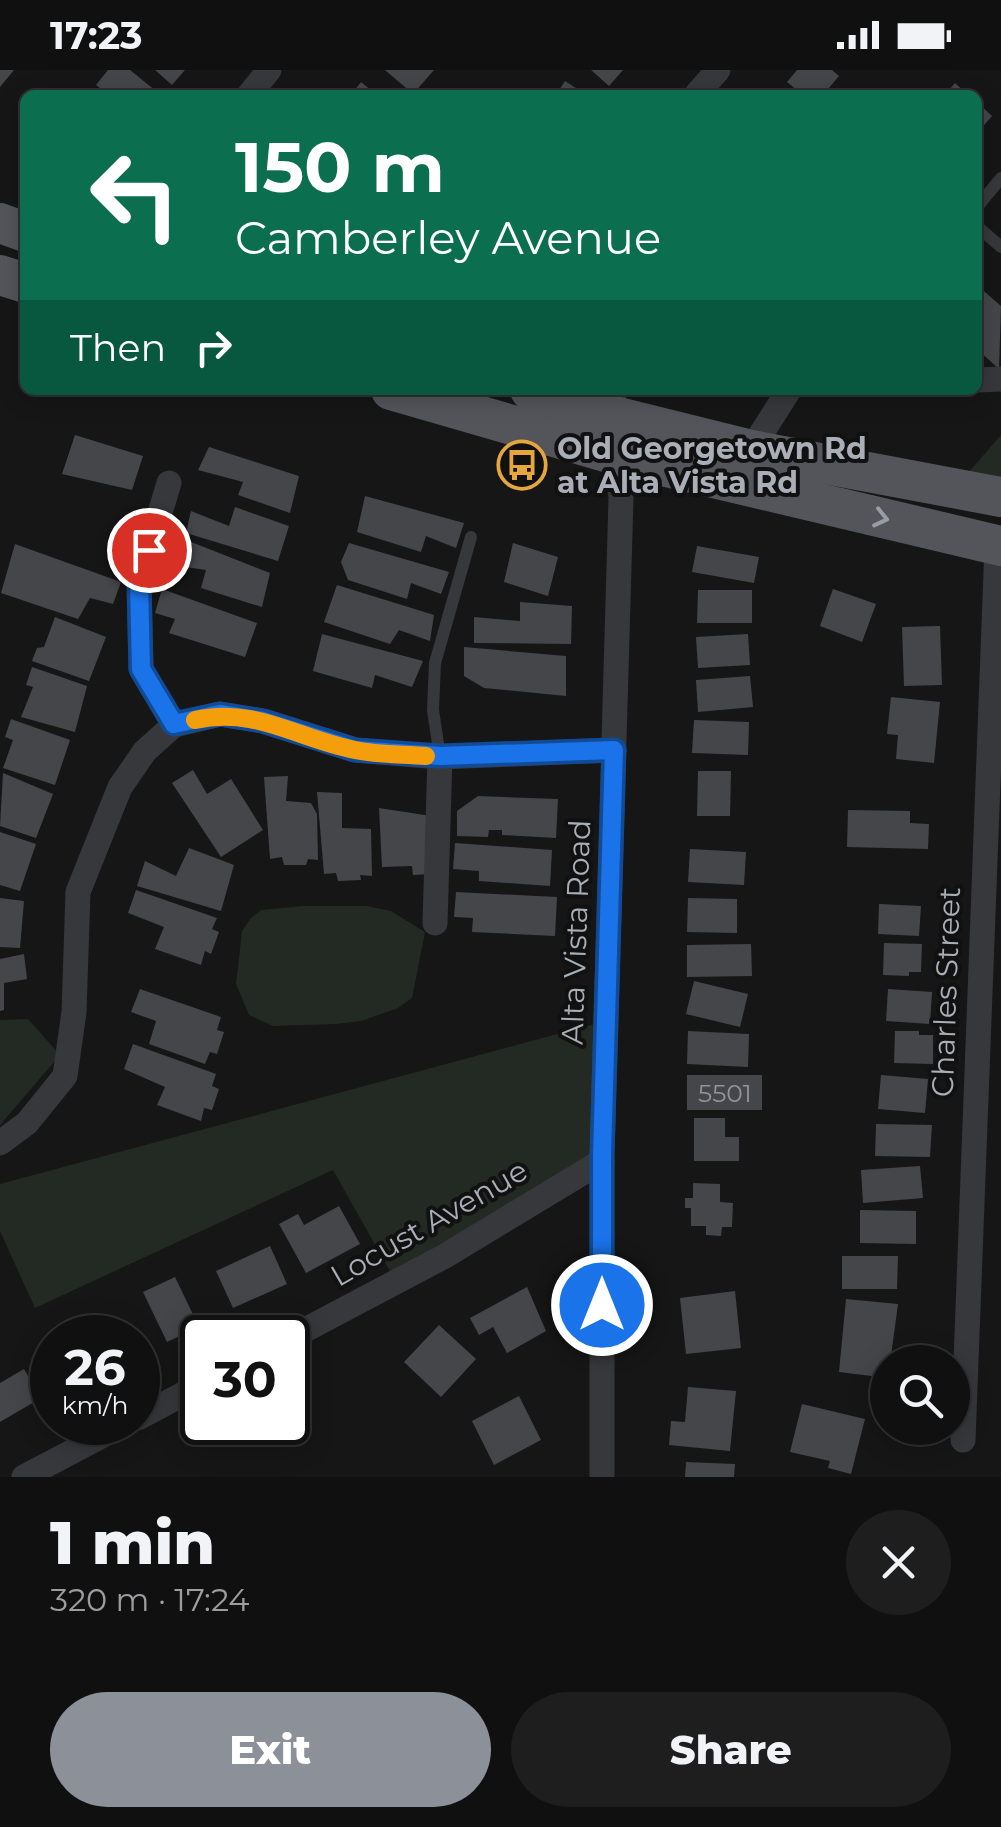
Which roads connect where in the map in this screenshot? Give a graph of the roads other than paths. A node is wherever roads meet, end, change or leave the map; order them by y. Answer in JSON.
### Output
{"nodes":[{"id":1,"x":269,"y":70,"type":"edge"},
{"id":2,"x":718,"y":70,"type":"edge"},
{"id":3,"x":253,"y":90,"type":"edge"},
{"id":4,"x":700,"y":90,"type":"edge"},
{"id":5,"x":1001,"y":178,"type":"edge"},
{"id":6,"x":982,"y":201,"type":"edge"},
{"id":7,"x":982,"y":230,"type":"edge"},
{"id":8,"x":1001,"y":247,"type":"edge"},
{"id":9,"x":428,"y":395,"type":"edge"},
{"id":10,"x":544,"y":395,"type":"edge"},
{"id":11,"x":786,"y":395,"type":"edge"},
{"id":12,"x":614,"y":420,"type":"edge"},
{"id":13,"x":751,"y":450,"type":"junction"},
{"id":14,"x":168,"y":483,"type":"dead end"},
{"id":15,"x":1001,"y":497,"type":"edge"},
{"id":16,"x":471,"y":537,"type":"dead end"},
{"id":17,"x":999,"y":546,"type":"edge"},
{"id":18,"x":174,"y":724,"type":"junction"},
{"id":19,"x":614,"y":750,"type":"junction"},
{"id":20,"x":440,"y":756,"type":"junction"},
{"id":21,"x":994,"y":781,"type":"edge"},
{"id":22,"x":435,"y":924,"type":"dead end"},
{"id":23,"x":0,"y":1144,"type":"edge"},
{"id":24,"x":602,"y":1161,"type":"junction"},
{"id":25,"x":310,"y":1327,"type":"edge"},
{"id":26,"x":968,"y":1345,"type":"edge"},
{"id":27,"x":85,"y":1445,"type":"edge"},
{"id":28,"x":24,"y":1477,"type":"edge"},
{"id":29,"x":602,"y":1477,"type":"edge"}],
"edges":[{"from":1,"to":3,"type":"street"},
{"from":2,"to":4,"type":"street"},
{"from":5,"to":6,"type":"lane"},
{"from":7,"to":8,"type":"lane"},
{"from":9,"to":12,"type":"main road"},
{"from":10,"to":12,"type":"main road"},
{"from":11,"to":13,"type":"street"},
{"from":12,"to":13,"type":"main road"},
{"from":12,"to":17,"type":"main road","one_way":true},
{"from":12,"to":19,"type":"street","name":"Alta Vista Road"},
{"from":13,"to":15,"type":"main road"},
{"from":14,"to":18,"type":"street"},
{"from":16,"to":20,"type":"lane"},
{"from":17,"to":21,"type":"street","name":"Charles Street"},
{"from":18,"to":20,"type":"street"},
{"from":18,"to":23,"type":"street"},
{"from":19,"to":20,"type":"street"},
{"from":19,"to":24,"type":"street","name":"Alta Vista Road"},
{"from":20,"to":22,"type":"street"},
{"from":21,"to":26,"type":"street","name":"Charles Street"},
{"from":24,"to":25,"type":"street","name":"Locust Avenue"},
{"from":24,"to":29,"type":"street","name":"Alta Vista Road"},
{"from":27,"to":28,"type":"street"}]}
